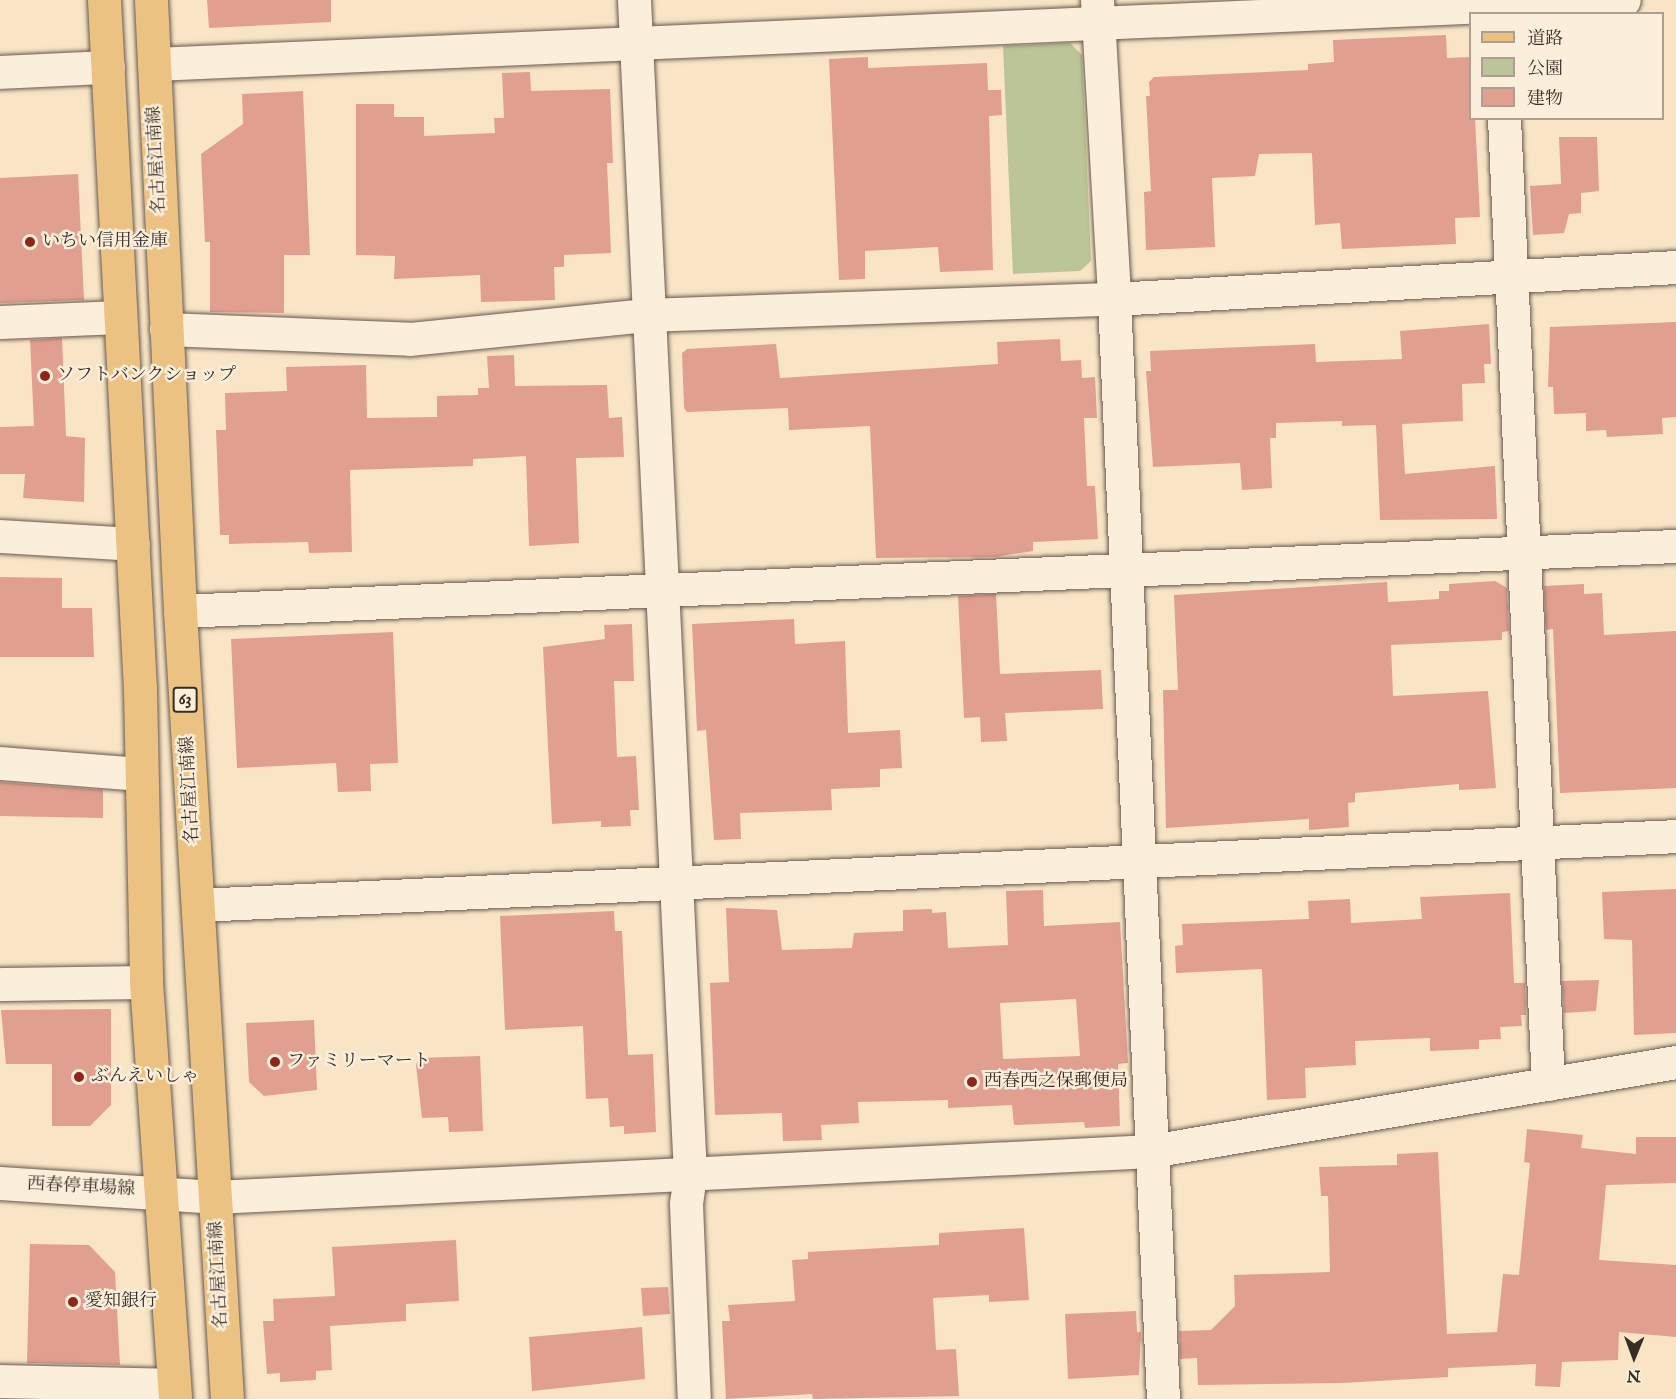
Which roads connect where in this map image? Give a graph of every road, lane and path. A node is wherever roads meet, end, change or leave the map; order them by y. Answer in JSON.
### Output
{"nodes":[{"id":1,"x":105,"y":0,"type":"edge"},
{"id":2,"x":151,"y":0,"type":"edge"},
{"id":3,"x":634,"y":0,"type":"edge"},
{"id":4,"x":1624,"y":0,"type":"edge"},
{"id":5,"x":1499,"y":6,"type":"edge"},
{"id":6,"x":1097,"y":11,"type":"edge"},
{"id":7,"x":636,"y":42,"type":"junction"},
{"id":8,"x":154,"y":64,"type":"junction"},
{"id":9,"x":108,"y":67,"type":"junction"},
{"id":10,"x":0,"y":72,"type":"edge"},
{"id":11,"x":1504,"y":120,"type":"edge"},
{"id":12,"x":1676,"y":267,"type":"edge"},
{"id":13,"x":1512,"y":278,"type":"junction"},
{"id":14,"x":1114,"y":299,"type":"junction"},
{"id":15,"x":647,"y":315,"type":"junction"},
{"id":16,"x":120,"y":317,"type":"junction"},
{"id":17,"x":0,"y":322,"type":"edge"},
{"id":18,"x":166,"y":329,"type":"junction"},
{"id":19,"x":0,"y":536,"type":"edge"},
{"id":20,"x":133,"y":544,"type":"junction"},
{"id":21,"x":1676,"y":546,"type":"edge"},
{"id":22,"x":1524,"y":553,"type":"junction"},
{"id":23,"x":1126,"y":571,"type":"junction"},
{"id":24,"x":662,"y":592,"type":"junction"},
{"id":25,"x":180,"y":611,"type":"junction"},
{"id":26,"x":0,"y":763,"type":"edge"},
{"id":27,"x":140,"y":774,"type":"junction"},
{"id":28,"x":1676,"y":836,"type":"edge"},
{"id":29,"x":1537,"y":841,"type":"junction"},
{"id":30,"x":1138,"y":860,"type":"junction"},
{"id":31,"x":676,"y":882,"type":"junction"},
{"id":32,"x":198,"y":904,"type":"junction"},
{"id":33,"x":146,"y":982,"type":"junction"},
{"id":34,"x":0,"y":984,"type":"edge"},
{"id":35,"x":1676,"y":1062,"type":"edge"},
{"id":36,"x":1548,"y":1084,"type":"junction"},
{"id":37,"x":1151,"y":1151,"type":"junction"},
{"id":38,"x":690,"y":1175,"type":"junction"},
{"id":39,"x":0,"y":1183,"type":"edge"},
{"id":40,"x":162,"y":1193,"type":"junction"},
{"id":41,"x":215,"y":1197,"type":"junction"},
{"id":42,"x":0,"y":1381,"type":"edge"},
{"id":43,"x":174,"y":1392,"type":"edge"},
{"id":44,"x":227,"y":1399,"type":"edge"},
{"id":45,"x":694,"y":1399,"type":"edge"},
{"id":46,"x":1163,"y":1399,"type":"edge"}],
"edges":[{"from":1,"to":9,"type":"main road"},
{"from":2,"to":8,"type":"main road","name":"名古屋江南線","number":"63"},
{"from":3,"to":7,"type":"street"},
{"from":4,"to":5,"type":"street"},
{"from":5,"to":6,"type":"street"},
{"from":6,"to":7,"type":"street"},
{"from":6,"to":14,"type":"street"},
{"from":7,"to":8,"type":"street"},
{"from":7,"to":15,"type":"street"},
{"from":8,"to":18,"type":"main road","name":"名古屋江南線","number":"63"},
{"from":9,"to":10,"type":"street"},
{"from":9,"to":16,"type":"main road"},
{"from":11,"to":13,"type":"street"},
{"from":12,"to":13,"type":"street"},
{"from":13,"to":14,"type":"street"},
{"from":13,"to":22,"type":"street"},
{"from":14,"to":15,"type":"street"},
{"from":14,"to":23,"type":"street"},
{"from":15,"to":18,"type":"street"},
{"from":15,"to":24,"type":"street"},
{"from":16,"to":17,"type":"street"},
{"from":16,"to":20,"type":"main road"},
{"from":18,"to":25,"type":"main road","name":"名古屋江南線","number":"63"},
{"from":19,"to":20,"type":"street"},
{"from":20,"to":27,"type":"main road"},
{"from":21,"to":22,"type":"street"},
{"from":22,"to":23,"type":"street"},
{"from":22,"to":29,"type":"street"},
{"from":23,"to":24,"type":"street"},
{"from":23,"to":30,"type":"street"},
{"from":24,"to":25,"type":"street"},
{"from":24,"to":31,"type":"street"},
{"from":25,"to":32,"type":"main road","name":"名古屋江南線","number":"63"},
{"from":26,"to":27,"type":"street"},
{"from":27,"to":33,"type":"main road"},
{"from":28,"to":29,"type":"street"},
{"from":29,"to":30,"type":"street"},
{"from":29,"to":36,"type":"street"},
{"from":30,"to":31,"type":"street"},
{"from":30,"to":37,"type":"street"},
{"from":31,"to":32,"type":"street"},
{"from":31,"to":38,"type":"street"},
{"from":32,"to":41,"type":"main road","name":"名古屋江南線","number":"63"},
{"from":33,"to":34,"type":"street"},
{"from":33,"to":40,"type":"main road"},
{"from":35,"to":36,"type":"street","name":"西春停車場線"},
{"from":36,"to":37,"type":"street","name":"西春停車場線"},
{"from":37,"to":38,"type":"street","name":"西春停車場線"},
{"from":37,"to":46,"type":"street"},
{"from":38,"to":41,"type":"street","name":"西春停車場線"},
{"from":38,"to":45,"type":"street"},
{"from":39,"to":40,"type":"street","name":"西春停車場線"},
{"from":40,"to":41,"type":"street","name":"西春停車場線"},
{"from":40,"to":43,"type":"main road"},
{"from":41,"to":44,"type":"main road","name":"名古屋江南線","number":"63"},
{"from":42,"to":43,"type":"street"}]}
